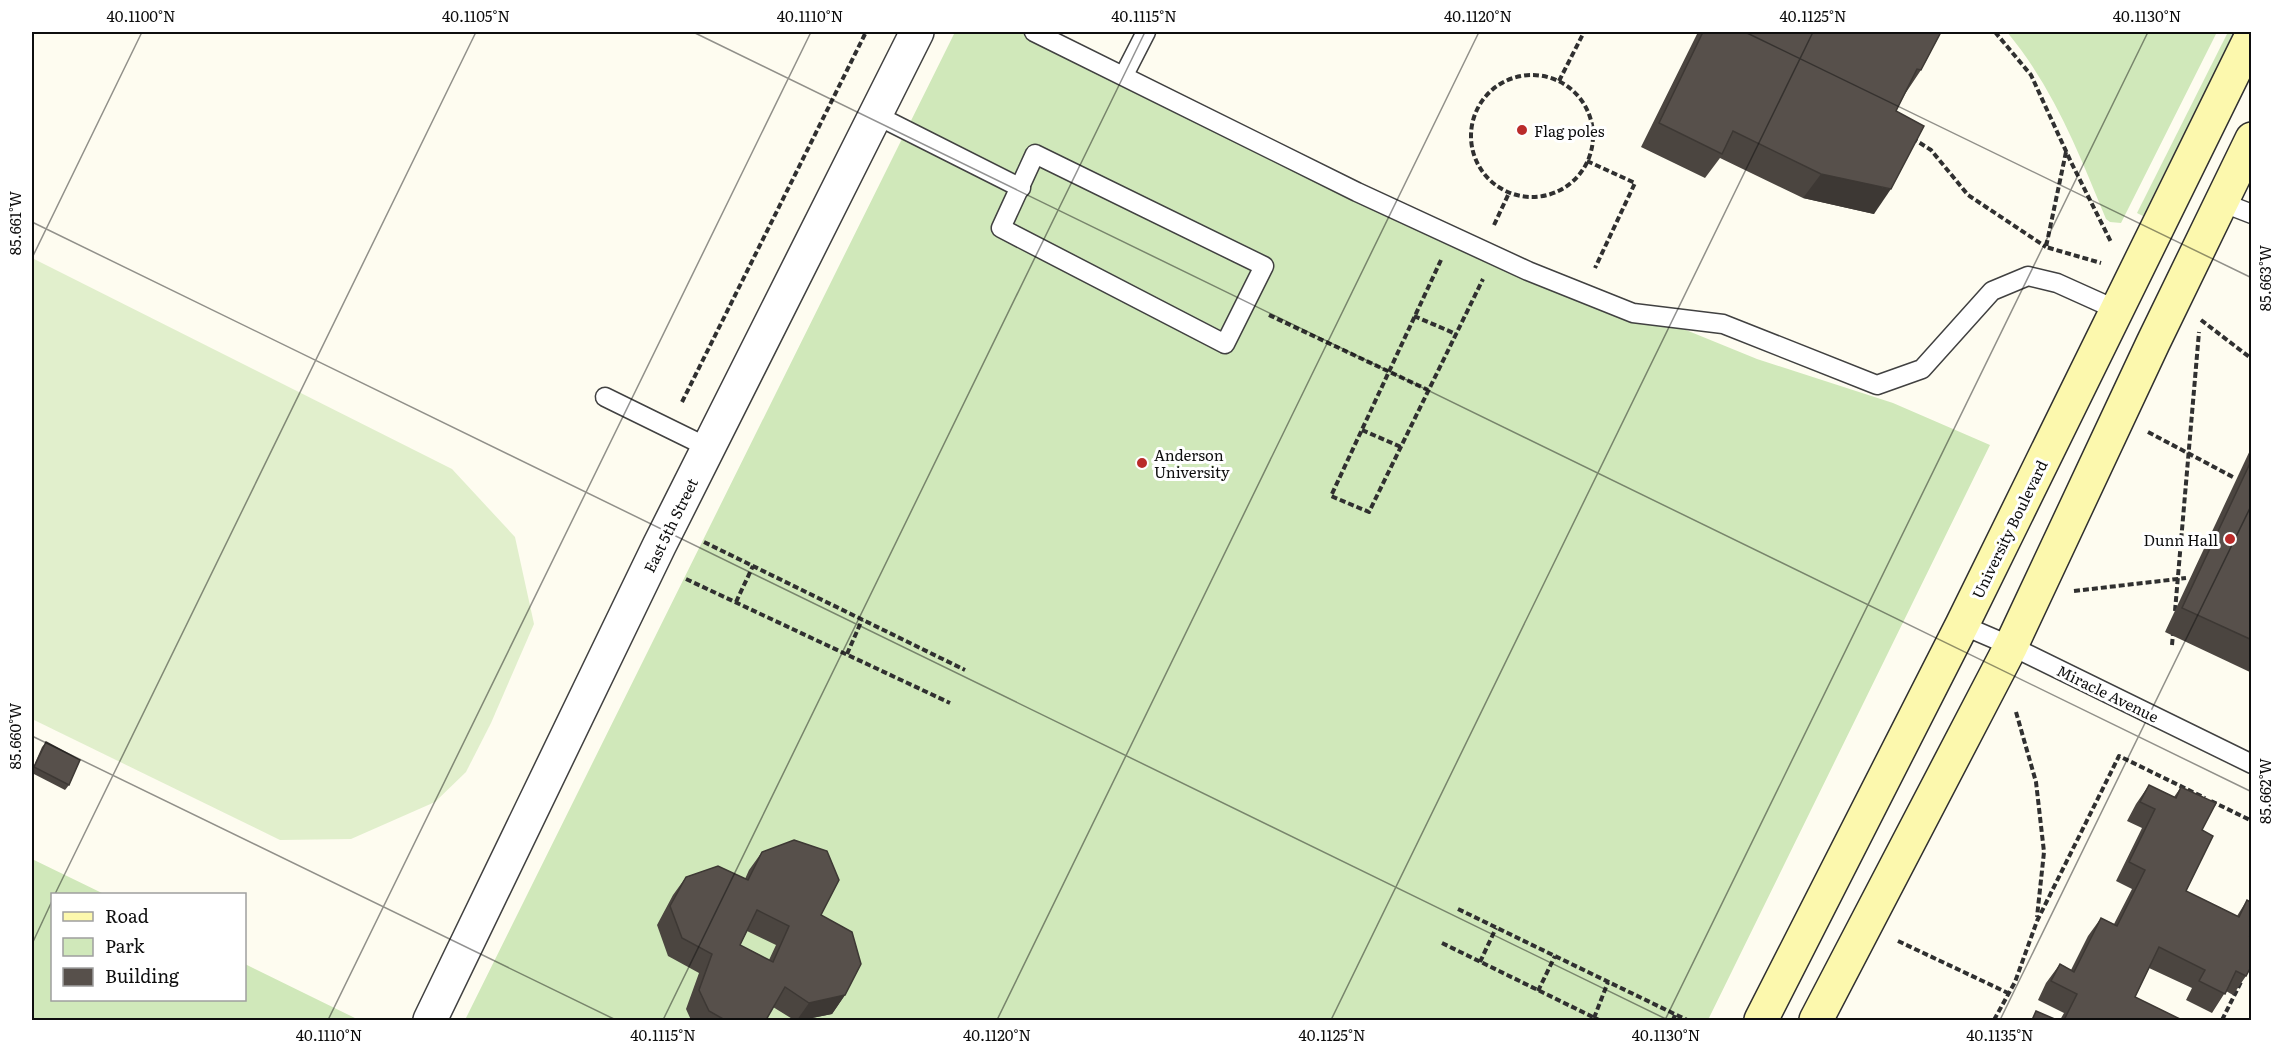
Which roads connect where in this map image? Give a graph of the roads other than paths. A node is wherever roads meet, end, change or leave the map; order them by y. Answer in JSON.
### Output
{"nodes":[{"id":1,"x":917,"y":32,"type":"edge"},
{"id":2,"x":1034,"y":32,"type":"edge"},
{"id":3,"x":1146,"y":32,"type":"edge"},
{"id":4,"x":2252,"y":35,"type":"edge"},
{"id":5,"x":1124,"y":75,"type":"junction"},
{"id":6,"x":876,"y":115,"type":"junction"},
{"id":7,"x":2252,"y":139,"type":"edge"},
{"id":8,"x":1021,"y":188,"type":"junction"},
{"id":9,"x":2221,"y":202,"type":"junction"},
{"id":10,"x":2252,"y":214,"type":"edge"},
{"id":11,"x":2117,"y":310,"type":"junction"},
{"id":12,"x":605,"y":397,"type":"dead end"},
{"id":13,"x":709,"y":448,"type":"junction"},
{"id":14,"x":1962,"y":625,"type":"junction"},
{"id":15,"x":2011,"y":646,"type":"junction"},
{"id":16,"x":2252,"y":764,"type":"edge"},
{"id":17,"x":430,"y":1020,"type":"edge"},
{"id":18,"x":1761,"y":1020,"type":"edge"},
{"id":19,"x":1816,"y":1020,"type":"edge"}],
"edges":[{"from":1,"to":6,"type":"street","name":"East 5th Street"},
{"from":2,"to":5,"type":"lane"},
{"from":3,"to":5,"type":"lane"},
{"from":4,"to":11,"type":"main road","name":"University Boulevard"},
{"from":5,"to":11,"type":"lane"},
{"from":6,"to":8,"type":"lane"},
{"from":6,"to":13,"type":"street","name":"East 5th Street"},
{"from":7,"to":9,"type":"main road"},
{"from":8,"to":8,"type":"lane"},
{"from":9,"to":10,"type":"lane"},
{"from":9,"to":15,"type":"main road"},
{"from":11,"to":14,"type":"main road","name":"University Boulevard"},
{"from":12,"to":13,"type":"lane"},
{"from":13,"to":17,"type":"street","name":"East 5th Street"},
{"from":14,"to":15,"type":"lane","name":"Miracle Avenue"},
{"from":14,"to":18,"type":"main road","name":"University Boulevard"},
{"from":15,"to":16,"type":"lane","name":"Miracle Avenue"},
{"from":15,"to":19,"type":"main road"}]}
